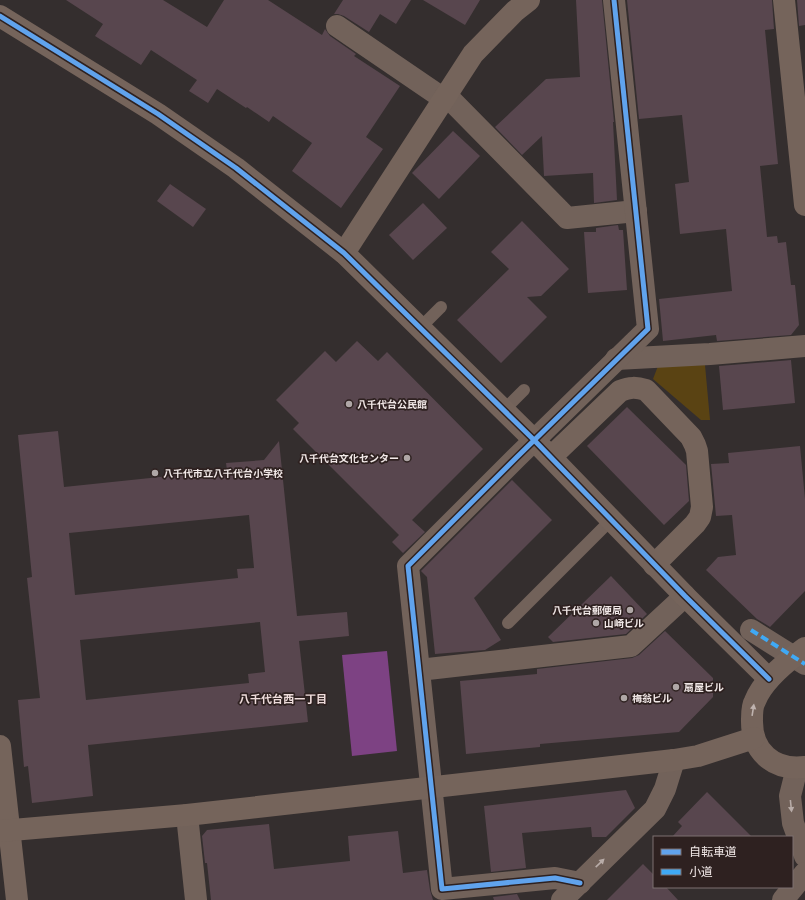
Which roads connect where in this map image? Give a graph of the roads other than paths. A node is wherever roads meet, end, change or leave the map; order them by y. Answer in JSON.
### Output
{"nodes":[{"id":1,"x":529,"y":0,"type":"edge"},
{"id":2,"x":614,"y":0,"type":"edge"},
{"id":3,"x":784,"y":0,"type":"edge"},
{"id":4,"x":3,"y":24,"type":"edge"},
{"id":5,"x":337,"y":26,"type":"dead end"},
{"id":6,"x":445,"y":97,"type":"junction"},
{"id":7,"x":805,"y":205,"type":"edge"},
{"id":8,"x":636,"y":211,"type":"junction"},
{"id":9,"x":344,"y":253,"type":"junction"},
{"id":10,"x":442,"y":307,"type":"dead end"},
{"id":11,"x":420,"y":328,"type":"junction"},
{"id":12,"x":805,"y":346,"type":"edge"},
{"id":13,"x":623,"y":349,"type":"junction"},
{"id":14,"x":524,"y":390,"type":"dead end"},
{"id":15,"x":504,"y":410,"type":"junction"},
{"id":16,"x":534,"y":440,"type":"junction"},
{"id":17,"x":551,"y":457,"type":"junction"},
{"id":18,"x":611,"y":520,"type":"junction"},
{"id":19,"x":654,"y":565,"type":"junction"},
{"id":20,"x":684,"y":596,"type":"junction"},
{"id":21,"x":508,"y":623,"type":"dead end"},
{"id":22,"x":751,"y":630,"type":"dead end"},
{"id":23,"x":805,"y":648,"type":"edge"},
{"id":24,"x":805,"y":664,"type":"edge"},
{"id":25,"x":419,"y":670,"type":"junction"},
{"id":26,"x":769,"y":679,"type":"junction"},
{"id":27,"x":754,"y":738,"type":"junction"},
{"id":28,"x":0,"y":746,"type":"edge"},
{"id":29,"x":674,"y":760,"type":"junction"},
{"id":30,"x":801,"y":768,"type":"edge"},
{"id":31,"x":431,"y":788,"type":"junction"},
{"id":32,"x":187,"y":815,"type":"junction"},
{"id":33,"x":5,"y":830,"type":"edge"},
{"id":34,"x":805,"y":856,"type":"edge"},
{"id":35,"x":805,"y":873,"type":"edge"},
{"id":36,"x":580,"y":883,"type":"junction"},
{"id":37,"x":793,"y":888,"type":"edge"},
{"id":38,"x":793,"y":888,"type":"edge"},
{"id":39,"x":17,"y":900,"type":"edge"},
{"id":40,"x":196,"y":900,"type":"edge"},
{"id":41,"x":562,"y":900,"type":"edge"},
{"id":42,"x":783,"y":900,"type":"edge"}],
"edges":[{"from":1,"to":6,"type":"street"},
{"from":2,"to":8,"type":"street"},
{"from":3,"to":7,"type":"street"},
{"from":4,"to":9,"type":"street"},
{"from":5,"to":6,"type":"street"},
{"from":6,"to":8,"type":"street"},
{"from":6,"to":9,"type":"street"},
{"from":8,"to":13,"type":"street"},
{"from":9,"to":11,"type":"street"},
{"from":10,"to":11,"type":"lane"},
{"from":11,"to":15,"type":"street"},
{"from":12,"to":13,"type":"street"},
{"from":13,"to":16,"type":"street"},
{"from":14,"to":15,"type":"lane"},
{"from":15,"to":16,"type":"street"},
{"from":16,"to":17,"type":"street"},
{"from":16,"to":25,"type":"street"},
{"from":17,"to":18,"type":"street"},
{"from":17,"to":19,"type":"street"},
{"from":18,"to":19,"type":"street"},
{"from":18,"to":21,"type":"lane"},
{"from":19,"to":20,"type":"street"},
{"from":20,"to":25,"type":"street"},
{"from":20,"to":26,"type":"street"},
{"from":22,"to":24,"type":"street"},
{"from":23,"to":26,"type":"street"},
{"from":25,"to":31,"type":"street"},
{"from":27,"to":26,"type":"street","one_way":true},
{"from":27,"to":29,"type":"street"},
{"from":27,"to":30,"type":"street"},
{"from":28,"to":33,"type":"street"},
{"from":29,"to":31,"type":"street"},
{"from":36,"to":29,"type":"street","one_way":true},
{"from":30,"to":34,"type":"street","one_way":true},
{"from":31,"to":32,"type":"street"},
{"from":31,"to":36,"type":"street"},
{"from":32,"to":33,"type":"street"},
{"from":32,"to":40,"type":"street"},
{"from":33,"to":39,"type":"street"},
{"from":35,"to":37,"type":"street"},
{"from":36,"to":41,"type":"street"},
{"from":38,"to":42,"type":"street"}]}
